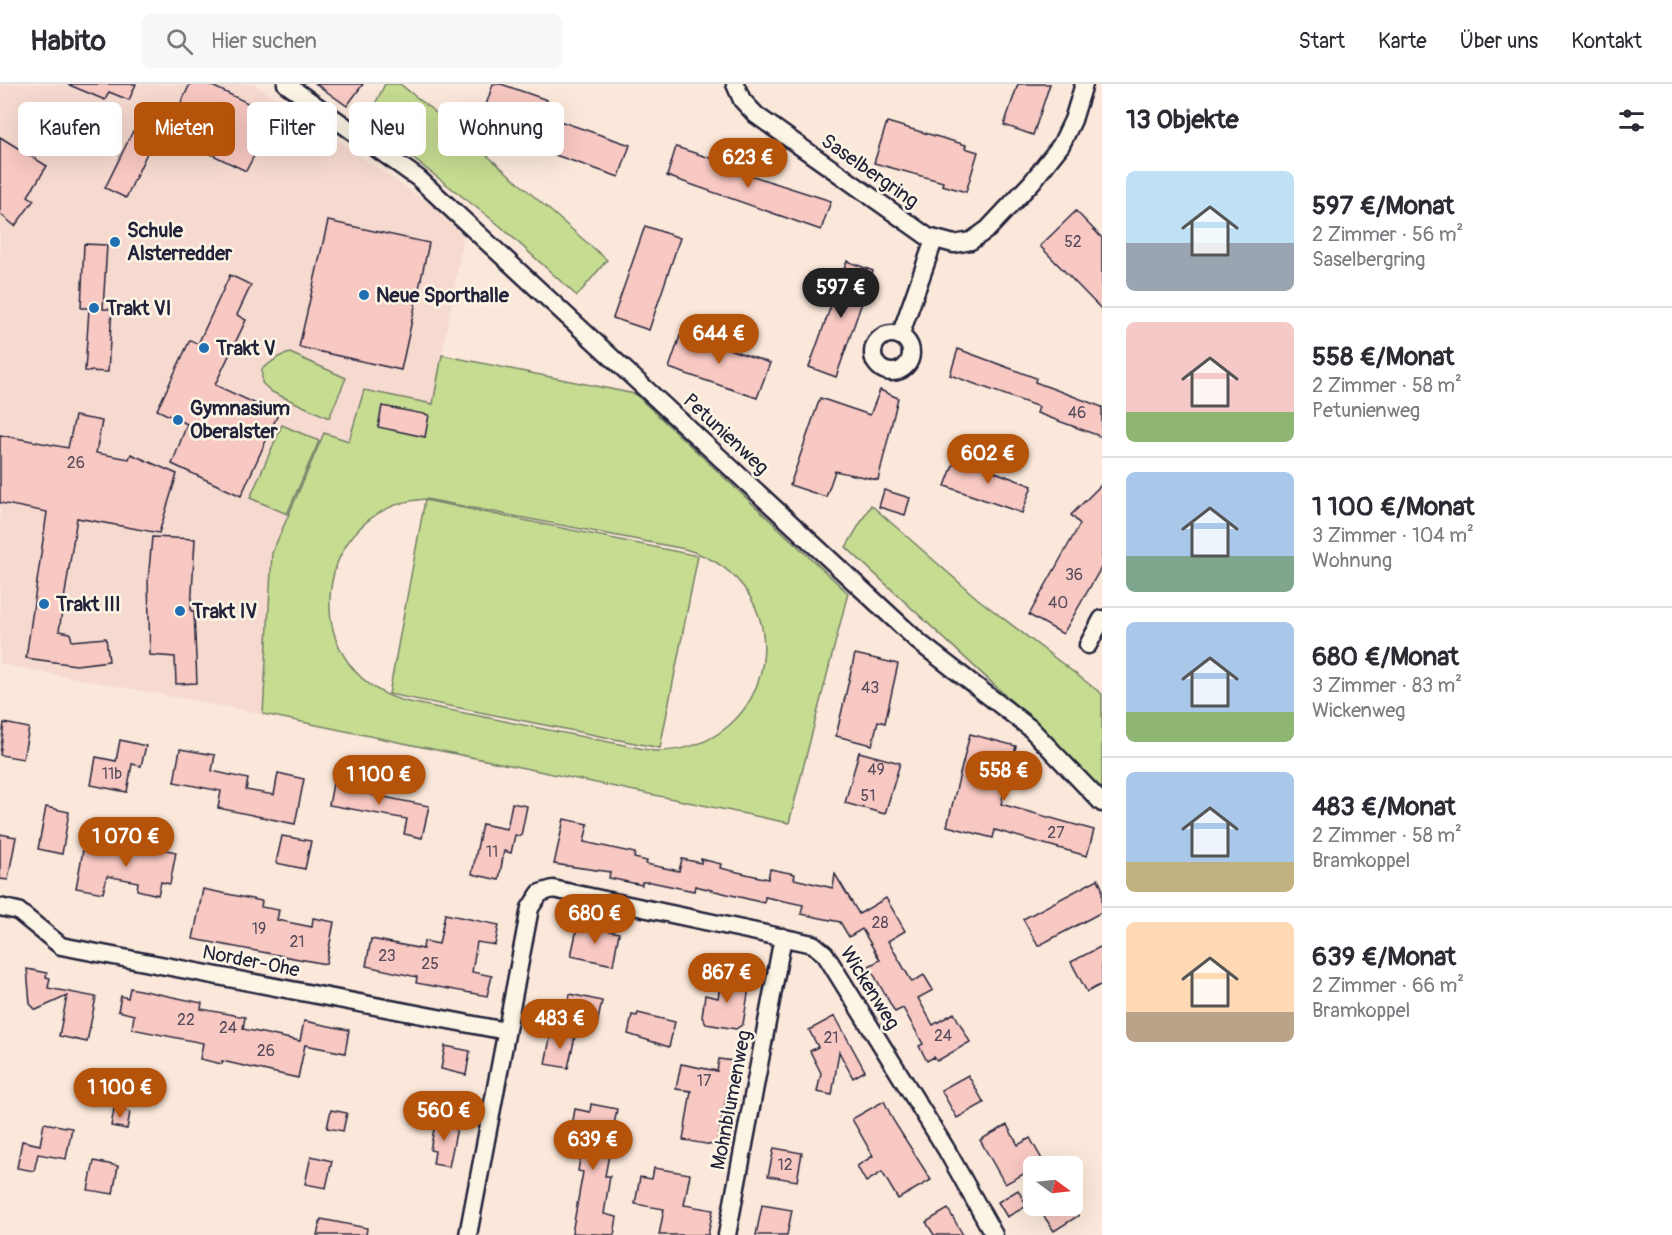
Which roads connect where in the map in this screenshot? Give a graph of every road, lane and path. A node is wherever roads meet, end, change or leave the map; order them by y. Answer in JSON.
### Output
{"nodes":[{"id":1,"x":286,"y":84,"type":"edge"},
{"id":2,"x":735,"y":84,"type":"edge"},
{"id":3,"x":1084,"y":84,"type":"edge"},
{"id":4,"x":934,"y":240,"type":"junction"},
{"id":5,"x":900,"y":336,"type":"dead end"},
{"id":6,"x":1102,"y":619,"type":"edge"},
{"id":7,"x":1089,"y":645,"type":"dead end"},
{"id":8,"x":1102,"y":803,"type":"edge"},
{"id":9,"x":0,"y":907,"type":"edge"},
{"id":10,"x":783,"y":937,"type":"junction"},
{"id":11,"x":506,"y":1031,"type":"junction"},
{"id":12,"x":468,"y":1235,"type":"edge"},
{"id":13,"x":727,"y":1235,"type":"edge"},
{"id":14,"x":994,"y":1235,"type":"edge"}],
"edges":[{"from":1,"to":8,"type":"street","name":"Petunienweg"},
{"from":2,"to":4,"type":"street","name":"Saselbergring"},
{"from":3,"to":4,"type":"street"},
{"from":4,"to":5,"type":"street"},
{"from":6,"to":7,"type":"street"},
{"from":9,"to":11,"type":"street","name":"Norder-Ohe"},
{"from":10,"to":11,"type":"street","name":"Wickenweg"},
{"from":10,"to":13,"type":"street","name":"Mohnblumenweg"},
{"from":10,"to":14,"type":"street","name":"Wickenweg"},
{"from":11,"to":12,"type":"street"}]}
